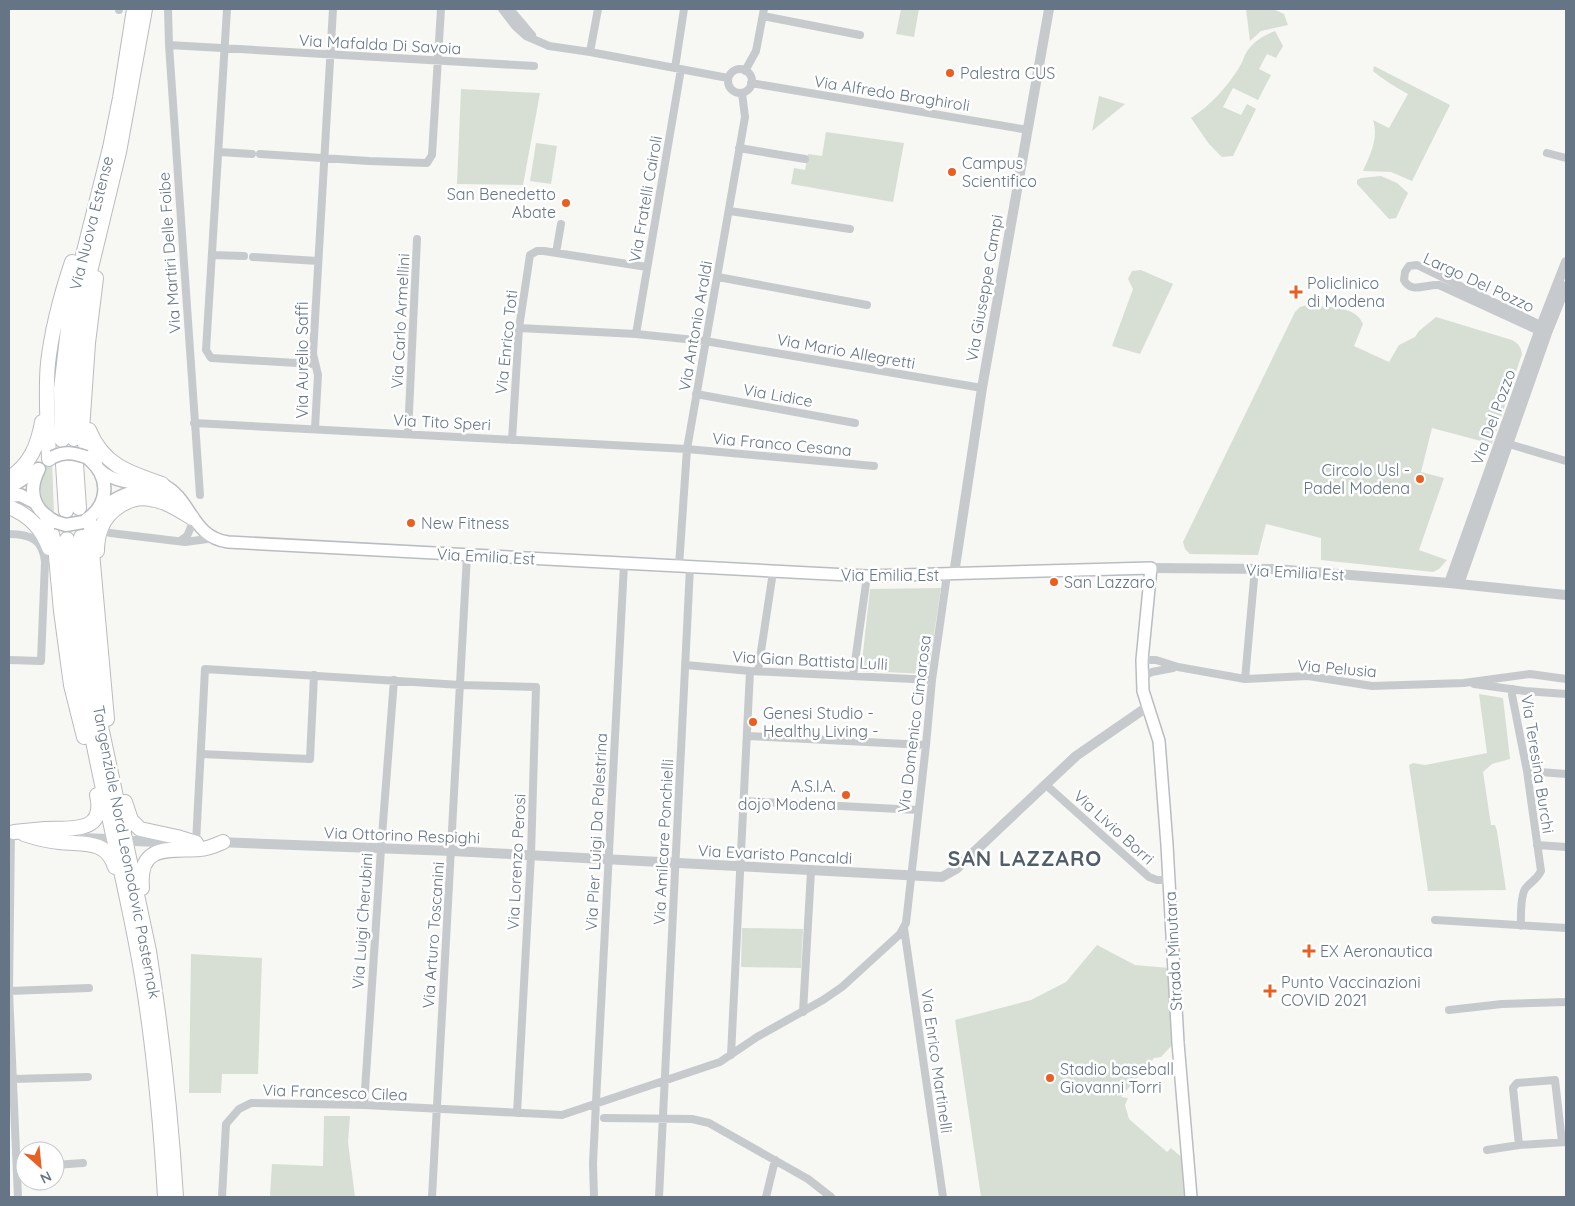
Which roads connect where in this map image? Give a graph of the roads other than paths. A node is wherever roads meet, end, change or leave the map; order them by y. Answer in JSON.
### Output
{"nodes":[{"id":1,"x":134,"y":9,"type":"edge"},
{"id":2,"x":145,"y":9,"type":"edge"},
{"id":3,"x":168,"y":9,"type":"edge"},
{"id":4,"x":228,"y":9,"type":"edge"},
{"id":5,"x":333,"y":9,"type":"edge"},
{"id":6,"x":442,"y":9,"type":"edge"},
{"id":7,"x":502,"y":9,"type":"edge"},
{"id":8,"x":510,"y":9,"type":"edge"},
{"id":9,"x":598,"y":9,"type":"edge"},
{"id":10,"x":684,"y":9,"type":"edge"},
{"id":11,"x":1049,"y":9,"type":"edge"},
{"id":12,"x":763,"y":12,"type":"edge"},
{"id":13,"x":860,"y":35,"type":"dead end"},
{"id":14,"x":543,"y":44,"type":"junction"},
{"id":15,"x":169,"y":45,"type":"junction"},
{"id":16,"x":224,"y":48,"type":"junction"},
{"id":17,"x":590,"y":52,"type":"junction"},
{"id":18,"x":331,"y":55,"type":"junction"},
{"id":19,"x":438,"y":61,"type":"junction"},
{"id":20,"x":534,"y":66,"type":"dead end"},
{"id":21,"x":678,"y":68,"type":"junction"},
{"id":22,"x":745,"y":71,"type":"junction"},
{"id":23,"x":728,"y":78,"type":"junction"},
{"id":24,"x":751,"y":83,"type":"junction"},
{"id":25,"x":742,"y":93,"type":"junction"},
{"id":26,"x":1028,"y":130,"type":"junction"},
{"id":27,"x":740,"y":148,"type":"junction"},
{"id":28,"x":218,"y":152,"type":"junction"},
{"id":29,"x":1547,"y":153,"type":"dead end"},
{"id":30,"x":252,"y":154,"type":"dead end"},
{"id":31,"x":260,"y":154,"type":"dead end"},
{"id":32,"x":1566,"y":158,"type":"edge"},
{"id":33,"x":324,"y":159,"type":"junction"},
{"id":34,"x":805,"y":159,"type":"dead end"},
{"id":35,"x":107,"y":180,"type":"junction"},
{"id":36,"x":730,"y":211,"type":"junction"},
{"id":37,"x":561,"y":224,"type":"dead end"},
{"id":38,"x":850,"y":229,"type":"dead end"},
{"id":39,"x":418,"y":239,"type":"dead end"},
{"id":40,"x":556,"y":253,"type":"junction"},
{"id":41,"x":212,"y":255,"type":"junction"},
{"id":42,"x":244,"y":256,"type":"dead end"},
{"id":43,"x":253,"y":257,"type":"dead end"},
{"id":44,"x":318,"y":261,"type":"junction"},
{"id":45,"x":1566,"y":262,"type":"edge"},
{"id":46,"x":647,"y":266,"type":"junction"},
{"id":47,"x":718,"y":277,"type":"junction"},
{"id":48,"x":1566,"y":286,"type":"edge"},
{"id":49,"x":867,"y":305,"type":"dead end"},
{"id":50,"x":519,"y":328,"type":"junction"},
{"id":51,"x":1544,"y":330,"type":"junction"},
{"id":52,"x":636,"y":334,"type":"junction"},
{"id":53,"x":706,"y":341,"type":"junction"},
{"id":54,"x":314,"y":364,"type":"junction"},
{"id":55,"x":982,"y":388,"type":"junction"},
{"id":56,"x":47,"y":391,"type":"junction"},
{"id":57,"x":696,"y":394,"type":"junction"},
{"id":58,"x":84,"y":405,"type":"junction"},
{"id":59,"x":194,"y":423,"type":"junction"},
{"id":60,"x":855,"y":423,"type":"dead end"},
{"id":61,"x":316,"y":428,"type":"junction"},
{"id":62,"x":408,"y":434,"type":"junction"},
{"id":63,"x":68,"y":440,"type":"dead end"},
{"id":64,"x":512,"y":440,"type":"junction"},
{"id":65,"x":1505,"y":442,"type":"junction"},
{"id":66,"x":687,"y":449,"type":"junction"},
{"id":67,"x":1566,"y":461,"type":"edge"},
{"id":68,"x":70,"y":463,"type":"junction"},
{"id":69,"x":874,"y":466,"type":"dead end"},
{"id":70,"x":9,"y":478,"type":"edge"},
{"id":71,"x":162,"y":484,"type":"junction"},
{"id":72,"x":9,"y":488,"type":"edge"},
{"id":73,"x":200,"y":495,"type":"dead end"},
{"id":74,"x":9,"y":496,"type":"edge"},
{"id":75,"x":36,"y":504,"type":"junction"},
{"id":76,"x":9,"y":507,"type":"edge"},
{"id":77,"x":83,"y":514,"type":"junction"},
{"id":78,"x":193,"y":519,"type":"junction"},
{"id":79,"x":51,"y":520,"type":"junction"},
{"id":80,"x":110,"y":533,"type":"dead end"},
{"id":81,"x":9,"y":534,"type":"edge"},
{"id":82,"x":74,"y":538,"type":"dead end"},
{"id":83,"x":214,"y":538,"type":"junction"},
{"id":84,"x":178,"y":541,"type":"junction"},
{"id":85,"x":467,"y":555,"type":"junction"},
{"id":86,"x":624,"y":564,"type":"junction"},
{"id":87,"x":685,"y":566,"type":"junction"},
{"id":88,"x":1151,"y":568,"type":"junction"},
{"id":89,"x":1255,"y":568,"type":"junction"},
{"id":90,"x":773,"y":572,"type":"junction"},
{"id":91,"x":951,"y":574,"type":"junction"},
{"id":92,"x":57,"y":575,"type":"junction"},
{"id":93,"x":866,"y":576,"type":"junction"},
{"id":94,"x":1454,"y":583,"type":"junction"},
{"id":95,"x":1566,"y":595,"type":"edge"},
{"id":96,"x":100,"y":642,"type":"junction"},
{"id":97,"x":67,"y":657,"type":"junction"},
{"id":98,"x":9,"y":660,"type":"edge"},
{"id":99,"x":1142,"y":660,"type":"junction"},
{"id":100,"x":686,"y":665,"type":"junction"},
{"id":101,"x":1178,"y":667,"type":"junction"},
{"id":102,"x":754,"y":671,"type":"junction"},
{"id":103,"x":314,"y":675,"type":"junction"},
{"id":104,"x":853,"y":676,"type":"junction"},
{"id":105,"x":1142,"y":677,"type":"junction"},
{"id":106,"x":1513,"y":677,"type":"junction"},
{"id":107,"x":1245,"y":679,"type":"junction"},
{"id":108,"x":1566,"y":679,"type":"edge"},
{"id":109,"x":394,"y":680,"type":"junction"},
{"id":110,"x":932,"y":680,"type":"junction"},
{"id":111,"x":1464,"y":683,"type":"junction"},
{"id":112,"x":461,"y":685,"type":"junction"},
{"id":113,"x":1513,"y":689,"type":"junction"},
{"id":114,"x":1566,"y":694,"type":"edge"},
{"id":115,"x":1147,"y":707,"type":"junction"},
{"id":116,"x":746,"y":736,"type":"junction"},
{"id":117,"x":926,"y":745,"type":"junction"},
{"id":118,"x":101,"y":751,"type":"junction"},
{"id":119,"x":201,"y":754,"type":"junction"},
{"id":120,"x":1527,"y":771,"type":"junction"},
{"id":121,"x":1566,"y":774,"type":"edge"},
{"id":122,"x":1045,"y":784,"type":"junction"},
{"id":123,"x":743,"y":801,"type":"junction"},
{"id":124,"x":918,"y":810,"type":"junction"},
{"id":125,"x":11,"y":832,"type":"edge"},
{"id":126,"x":106,"y":839,"type":"dead end"},
{"id":127,"x":134,"y":841,"type":"dead end"},
{"id":128,"x":223,"y":842,"type":"junction"},
{"id":129,"x":196,"y":843,"type":"junction"},
{"id":130,"x":1537,"y":845,"type":"junction"},
{"id":131,"x":1566,"y":847,"type":"edge"},
{"id":132,"x":381,"y":848,"type":"junction"},
{"id":133,"x":452,"y":851,"type":"junction"},
{"id":134,"x":531,"y":855,"type":"junction"},
{"id":135,"x":608,"y":859,"type":"junction"},
{"id":136,"x":676,"y":863,"type":"junction"},
{"id":137,"x":739,"y":867,"type":"junction"},
{"id":138,"x":811,"y":871,"type":"junction"},
{"id":139,"x":911,"y":877,"type":"junction"},
{"id":140,"x":1169,"y":880,"type":"junction"},
{"id":141,"x":1435,"y":920,"type":"dead end"},
{"id":142,"x":1521,"y":926,"type":"junction"},
{"id":143,"x":904,"y":928,"type":"junction"},
{"id":144,"x":1566,"y":928,"type":"edge"},
{"id":145,"x":135,"y":938,"type":"junction"},
{"id":146,"x":149,"y":951,"type":"junction"},
{"id":147,"x":90,"y":988,"type":"dead end"},
{"id":148,"x":9,"y":990,"type":"edge"},
{"id":149,"x":1566,"y":1002,"type":"edge"},
{"id":150,"x":1449,"y":1010,"type":"dead end"},
{"id":151,"x":803,"y":1012,"type":"junction"},
{"id":152,"x":731,"y":1055,"type":"junction"},
{"id":153,"x":88,"y":1077,"type":"dead end"},
{"id":154,"x":12,"y":1079,"type":"junction"},
{"id":155,"x":664,"y":1081,"type":"junction"},
{"id":156,"x":596,"y":1102,"type":"junction"},
{"id":157,"x":364,"y":1106,"type":"junction"},
{"id":158,"x":436,"y":1109,"type":"junction"},
{"id":159,"x":517,"y":1113,"type":"junction"},
{"id":160,"x":604,"y":1118,"type":"dead end"},
{"id":161,"x":663,"y":1118,"type":"junction"},
{"id":162,"x":18,"y":1141,"type":"edge"},
{"id":163,"x":1564,"y":1142,"type":"edge"},
{"id":164,"x":1519,"y":1145,"type":"junction"},
{"id":165,"x":1487,"y":1150,"type":"dead end"},
{"id":166,"x":775,"y":1160,"type":"junction"},
{"id":167,"x":83,"y":1163,"type":"dead end"},
{"id":168,"x":65,"y":1164,"type":"edge"},
{"id":169,"x":165,"y":1197,"type":"edge"},
{"id":170,"x":176,"y":1197,"type":"edge"},
{"id":171,"x":222,"y":1197,"type":"edge"},
{"id":172,"x":432,"y":1197,"type":"edge"},
{"id":173,"x":594,"y":1197,"type":"edge"},
{"id":174,"x":659,"y":1197,"type":"edge"},
{"id":175,"x":766,"y":1197,"type":"edge"},
{"id":176,"x":831,"y":1197,"type":"edge"},
{"id":177,"x":943,"y":1197,"type":"edge"},
{"id":178,"x":1192,"y":1197,"type":"edge"}],
"edges":[{"from":1,"to":35,"type":"highway","name":"Via Nuova Estense"},
{"from":2,"to":35,"type":"highway","name":"Via Nuova Estense"},
{"from":3,"to":15,"type":"street","name":"Via Martiri Delle Foibe"},
{"from":4,"to":16,"type":"street"},
{"from":5,"to":18,"type":"street","name":"Via Aurelio Saffi"},
{"from":6,"to":19,"type":"street"},
{"from":7,"to":14,"type":"street"},
{"from":8,"to":14,"type":"street"},
{"from":9,"to":17,"type":"street"},
{"from":10,"to":21,"type":"street","name":"Via Fratelli Cairoli"},
{"from":11,"to":26,"type":"street","name":"Via Giuseppe Campi"},
{"from":12,"to":13,"type":"street"},
{"from":12,"to":22,"type":"street"},
{"from":14,"to":17,"type":"street"},
{"from":15,"to":16,"type":"street","name":"Via Mafalda Di Savoia"},
{"from":15,"to":59,"type":"street","name":"Via Martiri Delle Foibe"},
{"from":16,"to":18,"type":"street","name":"Via Mafalda Di Savoia"},
{"from":16,"to":28,"type":"street"},
{"from":17,"to":21,"type":"street"},
{"from":18,"to":19,"type":"street","name":"Via Mafalda Di Savoia"},
{"from":18,"to":33,"type":"street","name":"Via Aurelio Saffi"},
{"from":19,"to":20,"type":"street","name":"Via Mafalda Di Savoia"},
{"from":19,"to":33,"type":"street"},
{"from":21,"to":23,"type":"street"},
{"from":21,"to":46,"type":"street","name":"Via Fratelli Cairoli"},
{"from":22,"to":23,"type":"street"},
{"from":22,"to":24,"type":"street"},
{"from":23,"to":25,"type":"street"},
{"from":24,"to":25,"type":"street"},
{"from":24,"to":26,"type":"street","name":"Via Alfredo Braghiroli"},
{"from":25,"to":27,"type":"street","name":"Via Antonio Araldi"},
{"from":26,"to":55,"type":"street","name":"Via Giuseppe Campi"},
{"from":27,"to":34,"type":"street"},
{"from":27,"to":36,"type":"street","name":"Via Antonio Araldi"},
{"from":28,"to":30,"type":"street"},
{"from":28,"to":41,"type":"street"},
{"from":29,"to":32,"type":"street"},
{"from":31,"to":33,"type":"street"},
{"from":33,"to":44,"type":"street","name":"Via Aurelio Saffi"},
{"from":35,"to":56,"type":"highway"},
{"from":35,"to":58,"type":"highway"},
{"from":35,"to":63,"type":"highway","name":"Via Nuova Estense"},
{"from":36,"to":38,"type":"street"},
{"from":36,"to":47,"type":"street","name":"Via Antonio Araldi"},
{"from":37,"to":40,"type":"street"},
{"from":39,"to":62,"type":"street","name":"Via Carlo Armellini"},
{"from":40,"to":46,"type":"street"},
{"from":40,"to":50,"type":"street","name":"Via Enrico Toti"},
{"from":41,"to":42,"type":"street"},
{"from":41,"to":54,"type":"street"},
{"from":43,"to":44,"type":"street"},
{"from":44,"to":54,"type":"street","name":"Via Aurelio Saffi"},
{"from":45,"to":51,"type":"street","name":"Via Del Pozzo"},
{"from":46,"to":52,"type":"street","name":"Via Fratelli Cairoli"},
{"from":47,"to":49,"type":"street"},
{"from":47,"to":53,"type":"street","name":"Via Antonio Araldi"},
{"from":48,"to":51,"type":"street","name":"Via Del Pozzo"},
{"from":50,"to":52,"type":"street","name":"Via Mario Allegretti"},
{"from":50,"to":64,"type":"street","name":"Via Enrico Toti"},
{"from":51,"to":51,"type":"street","name":"Largo Del Pozzo"},
{"from":51,"to":65,"type":"street","name":"Via Del Pozzo"},
{"from":52,"to":53,"type":"street","name":"Via Mario Allegretti"},
{"from":53,"to":55,"type":"street","name":"Via Mario Allegretti"},
{"from":53,"to":57,"type":"street","name":"Via Antonio Araldi"},
{"from":54,"to":61,"type":"street","name":"Via Aurelio Saffi"},
{"from":55,"to":91,"type":"street","name":"Via Giuseppe Campi"},
{"from":56,"to":68,"type":"highway"},
{"from":56,"to":70,"type":"highway"},
{"from":57,"to":60,"type":"street","name":"Via Lidice"},
{"from":57,"to":66,"type":"street","name":"Via Antonio Araldi"},
{"from":58,"to":68,"type":"highway"},
{"from":58,"to":71,"type":"highway"},
{"from":59,"to":61,"type":"street","name":"Via Tito Speri"},
{"from":59,"to":73,"type":"street","name":"Via Martiri Delle Foibe"},
{"from":61,"to":62,"type":"street","name":"Via Tito Speri"},
{"from":62,"to":64,"type":"street","name":"Via Tito Speri"},
{"from":64,"to":66,"type":"street","name":"Via Tito Speri"},
{"from":65,"to":67,"type":"street"},
{"from":65,"to":94,"type":"street","name":"Via Del Pozzo"},
{"from":66,"to":69,"type":"street","name":"Via Franco Cesana"},
{"from":66,"to":87,"type":"street","name":"Via Antonio Araldi"},
{"from":68,"to":71,"type":"main road"},
{"from":68,"to":72,"type":"main road"},
{"from":68,"to":75,"type":"main road"},
{"from":68,"to":77,"type":"highway"},
{"from":68,"to":77,"type":"main road"},
{"from":71,"to":78,"type":"main road"},
{"from":74,"to":75,"type":"main road"},
{"from":75,"to":79,"type":"main road"},
{"from":76,"to":92,"type":"highway"},
{"from":77,"to":78,"type":"main road"},
{"from":77,"to":79,"type":"main road","bridge":true},
{"from":77,"to":96,"type":"highway"},
{"from":78,"to":83,"type":"main road"},
{"from":78,"to":84,"type":"street"},
{"from":78,"to":96,"type":"highway"},
{"from":79,"to":92,"type":"highway"},
{"from":80,"to":84,"type":"street","name":"Via Emilia Est"},
{"from":81,"to":98,"type":"street"},
{"from":82,"to":118,"type":"highway","name":"Tangenziale Nord Leonodovic Pasternak"},
{"from":83,"to":84,"type":"street","name":"Via Emilia Est"},
{"from":83,"to":85,"type":"main road","name":"Via Emilia Est"},
{"from":85,"to":86,"type":"main road","name":"Via Emilia Est"},
{"from":85,"to":112,"type":"street","name":"Via Arturo Toscanini"},
{"from":86,"to":87,"type":"main road","name":"Via Emilia Est"},
{"from":86,"to":135,"type":"street","name":"Via Pier Luigi Da Palestrina"},
{"from":87,"to":90,"type":"main road","name":"Via Emilia Est"},
{"from":87,"to":100,"type":"street","name":"Via Amilcare Ponchielli"},
{"from":88,"to":89,"type":"street","name":"Via Emilia Est"},
{"from":88,"to":91,"type":"main road","name":"Via Emilia Est"},
{"from":88,"to":99,"type":"main road","name":"Strada Minutara"},
{"from":89,"to":94,"type":"street","name":"Via Emilia Est"},
{"from":89,"to":107,"type":"street"},
{"from":90,"to":93,"type":"main road","name":"Via Emilia Est"},
{"from":90,"to":102,"type":"street"},
{"from":91,"to":93,"type":"main road","name":"Via Emilia Est"},
{"from":91,"to":110,"type":"street","name":"Via Domenico Cimarosa"},
{"from":92,"to":97,"type":"highway"},
{"from":93,"to":104,"type":"street"},
{"from":94,"to":95,"type":"street","name":"Via Emilia Est"},
{"from":96,"to":118,"type":"highway"},
{"from":97,"to":118,"type":"highway"},
{"from":97,"to":125,"type":"highway"},
{"from":99,"to":101,"type":"street","name":"Via Pelusia"},
{"from":99,"to":105,"type":"main road","name":"Strada Minutara"},
{"from":100,"to":102,"type":"street","name":"Via Gian Battista Lulli"},
{"from":100,"to":136,"type":"street","name":"Via Amilcare Ponchielli"},
{"from":101,"to":105,"type":"street","name":"Via Pelusia"},
{"from":101,"to":107,"type":"street","name":"Via Pelusia"},
{"from":102,"to":104,"type":"street","name":"Via Gian Battista Lulli"},
{"from":102,"to":116,"type":"street"},
{"from":103,"to":109,"type":"street"},
{"from":103,"to":119,"type":"street"},
{"from":103,"to":119,"type":"street"},
{"from":104,"to":110,"type":"street","name":"Via Gian Battista Lulli"},
{"from":105,"to":115,"type":"main road","name":"Strada Minutara"},
{"from":106,"to":108,"type":"street","name":"Via Pelusia"},
{"from":106,"to":111,"type":"street","name":"Via Pelusia"},
{"from":106,"to":113,"type":"street"},
{"from":107,"to":111,"type":"street","name":"Via Pelusia"},
{"from":109,"to":112,"type":"street"},
{"from":109,"to":132,"type":"street","name":"Via Luigi Cherubini"},
{"from":110,"to":117,"type":"street","name":"Via Domenico Cimarosa"},
{"from":111,"to":113,"type":"street","name":"Via Pelusia"},
{"from":112,"to":133,"type":"street","name":"Via Arturo Toscanini"},
{"from":112,"to":134,"type":"street","name":"Via Lorenzo Perosi"},
{"from":113,"to":114,"type":"street","name":"Via Pelusia"},
{"from":113,"to":120,"type":"street","name":"Via Teresina Burchi"},
{"from":115,"to":122,"type":"street"},
{"from":115,"to":140,"type":"main road","name":"Strada Minutara"},
{"from":116,"to":117,"type":"street"},
{"from":116,"to":123,"type":"street"},
{"from":117,"to":124,"type":"street","name":"Via Domenico Cimarosa"},
{"from":118,"to":129,"type":"highway"},
{"from":118,"to":145,"type":"highway","name":"Tangenziale Nord Leonodovic Pasternak"},
{"from":118,"to":146,"type":"highway","name":"Tangenziale Nord Leonodovic Pasternak"},
{"from":119,"to":129,"type":"street"},
{"from":120,"to":121,"type":"street"},
{"from":120,"to":130,"type":"street","name":"Via Teresina Burchi"},
{"from":122,"to":139,"type":"street","name":"Via Evaristo Pancaldi"},
{"from":122,"to":140,"type":"street","name":"Via Livio Borri"},
{"from":123,"to":124,"type":"street"},
{"from":123,"to":137,"type":"street"},
{"from":124,"to":139,"type":"street","name":"Via Domenico Cimarosa"},
{"from":125,"to":126,"type":"street"},
{"from":125,"to":145,"type":"highway"},
{"from":125,"to":148,"type":"street"},
{"from":127,"to":129,"type":"street","name":"Via Ottorino Respighi"},
{"from":128,"to":129,"type":"street","name":"Via Ottorino Respighi"},
{"from":128,"to":132,"type":"street","name":"Via Ottorino Respighi"},
{"from":128,"to":146,"type":"highway"},
{"from":130,"to":131,"type":"street"},
{"from":130,"to":142,"type":"street","name":"Via Teresina Burchi"},
{"from":132,"to":133,"type":"street","name":"Via Ottorino Respighi"},
{"from":132,"to":157,"type":"street","name":"Via Luigi Cherubini"},
{"from":133,"to":134,"type":"street","name":"Via Ottorino Respighi"},
{"from":133,"to":158,"type":"street","name":"Via Arturo Toscanini"},
{"from":134,"to":135,"type":"street","name":"Via Ottorino Respighi"},
{"from":134,"to":159,"type":"street","name":"Via Lorenzo Perosi"},
{"from":135,"to":136,"type":"street","name":"Via Evaristo Pancaldi"},
{"from":135,"to":156,"type":"street","name":"Via Pier Luigi Da Palestrina"},
{"from":136,"to":137,"type":"street","name":"Via Evaristo Pancaldi"},
{"from":136,"to":155,"type":"street","name":"Via Amilcare Ponchielli"},
{"from":137,"to":138,"type":"street","name":"Via Evaristo Pancaldi"},
{"from":137,"to":152,"type":"street"},
{"from":138,"to":139,"type":"street","name":"Via Evaristo Pancaldi"},
{"from":138,"to":151,"type":"street"},
{"from":139,"to":143,"type":"street","name":"Via Domenico Cimarosa"},
{"from":140,"to":178,"type":"main road","name":"Strada Minutara"},
{"from":141,"to":142,"type":"street"},
{"from":142,"to":144,"type":"street"},
{"from":143,"to":151,"type":"street","name":"Via Francesco Cilea"},
{"from":143,"to":177,"type":"street","name":"Via Enrico Martinelli"},
{"from":145,"to":169,"type":"highway","name":"Tangenziale Nord Leonodovic Pasternak"},
{"from":146,"to":170,"type":"highway","name":"Tangenziale Nord Leonodovic Pasternak"},
{"from":147,"to":148,"type":"street"},
{"from":148,"to":154,"type":"street"},
{"from":149,"to":150,"type":"street"},
{"from":151,"to":152,"type":"street","name":"Via Francesco Cilea"},
{"from":152,"to":155,"type":"street","name":"Via Francesco Cilea"},
{"from":153,"to":154,"type":"street"},
{"from":154,"to":162,"type":"street"},
{"from":155,"to":156,"type":"street","name":"Via Francesco Cilea"},
{"from":155,"to":161,"type":"street","name":"Via Amilcare Ponchielli"},
{"from":156,"to":159,"type":"street","name":"Via Francesco Cilea"},
{"from":156,"to":173,"type":"street","name":"Via Pier Luigi Da Palestrina"},
{"from":157,"to":158,"type":"street","name":"Via Francesco Cilea"},
{"from":157,"to":171,"type":"street","name":"Via Francesco Cilea"},
{"from":158,"to":159,"type":"street","name":"Via Francesco Cilea"},
{"from":158,"to":172,"type":"street","name":"Via Arturo Toscanini"},
{"from":160,"to":161,"type":"street"},
{"from":161,"to":166,"type":"street"},
{"from":161,"to":174,"type":"street","name":"Via Amilcare Ponchielli"},
{"from":163,"to":164,"type":"street"},
{"from":163,"to":164,"type":"street"},
{"from":164,"to":165,"type":"street"},
{"from":166,"to":175,"type":"street"},
{"from":166,"to":176,"type":"street"},
{"from":167,"to":168,"type":"street"}]}
